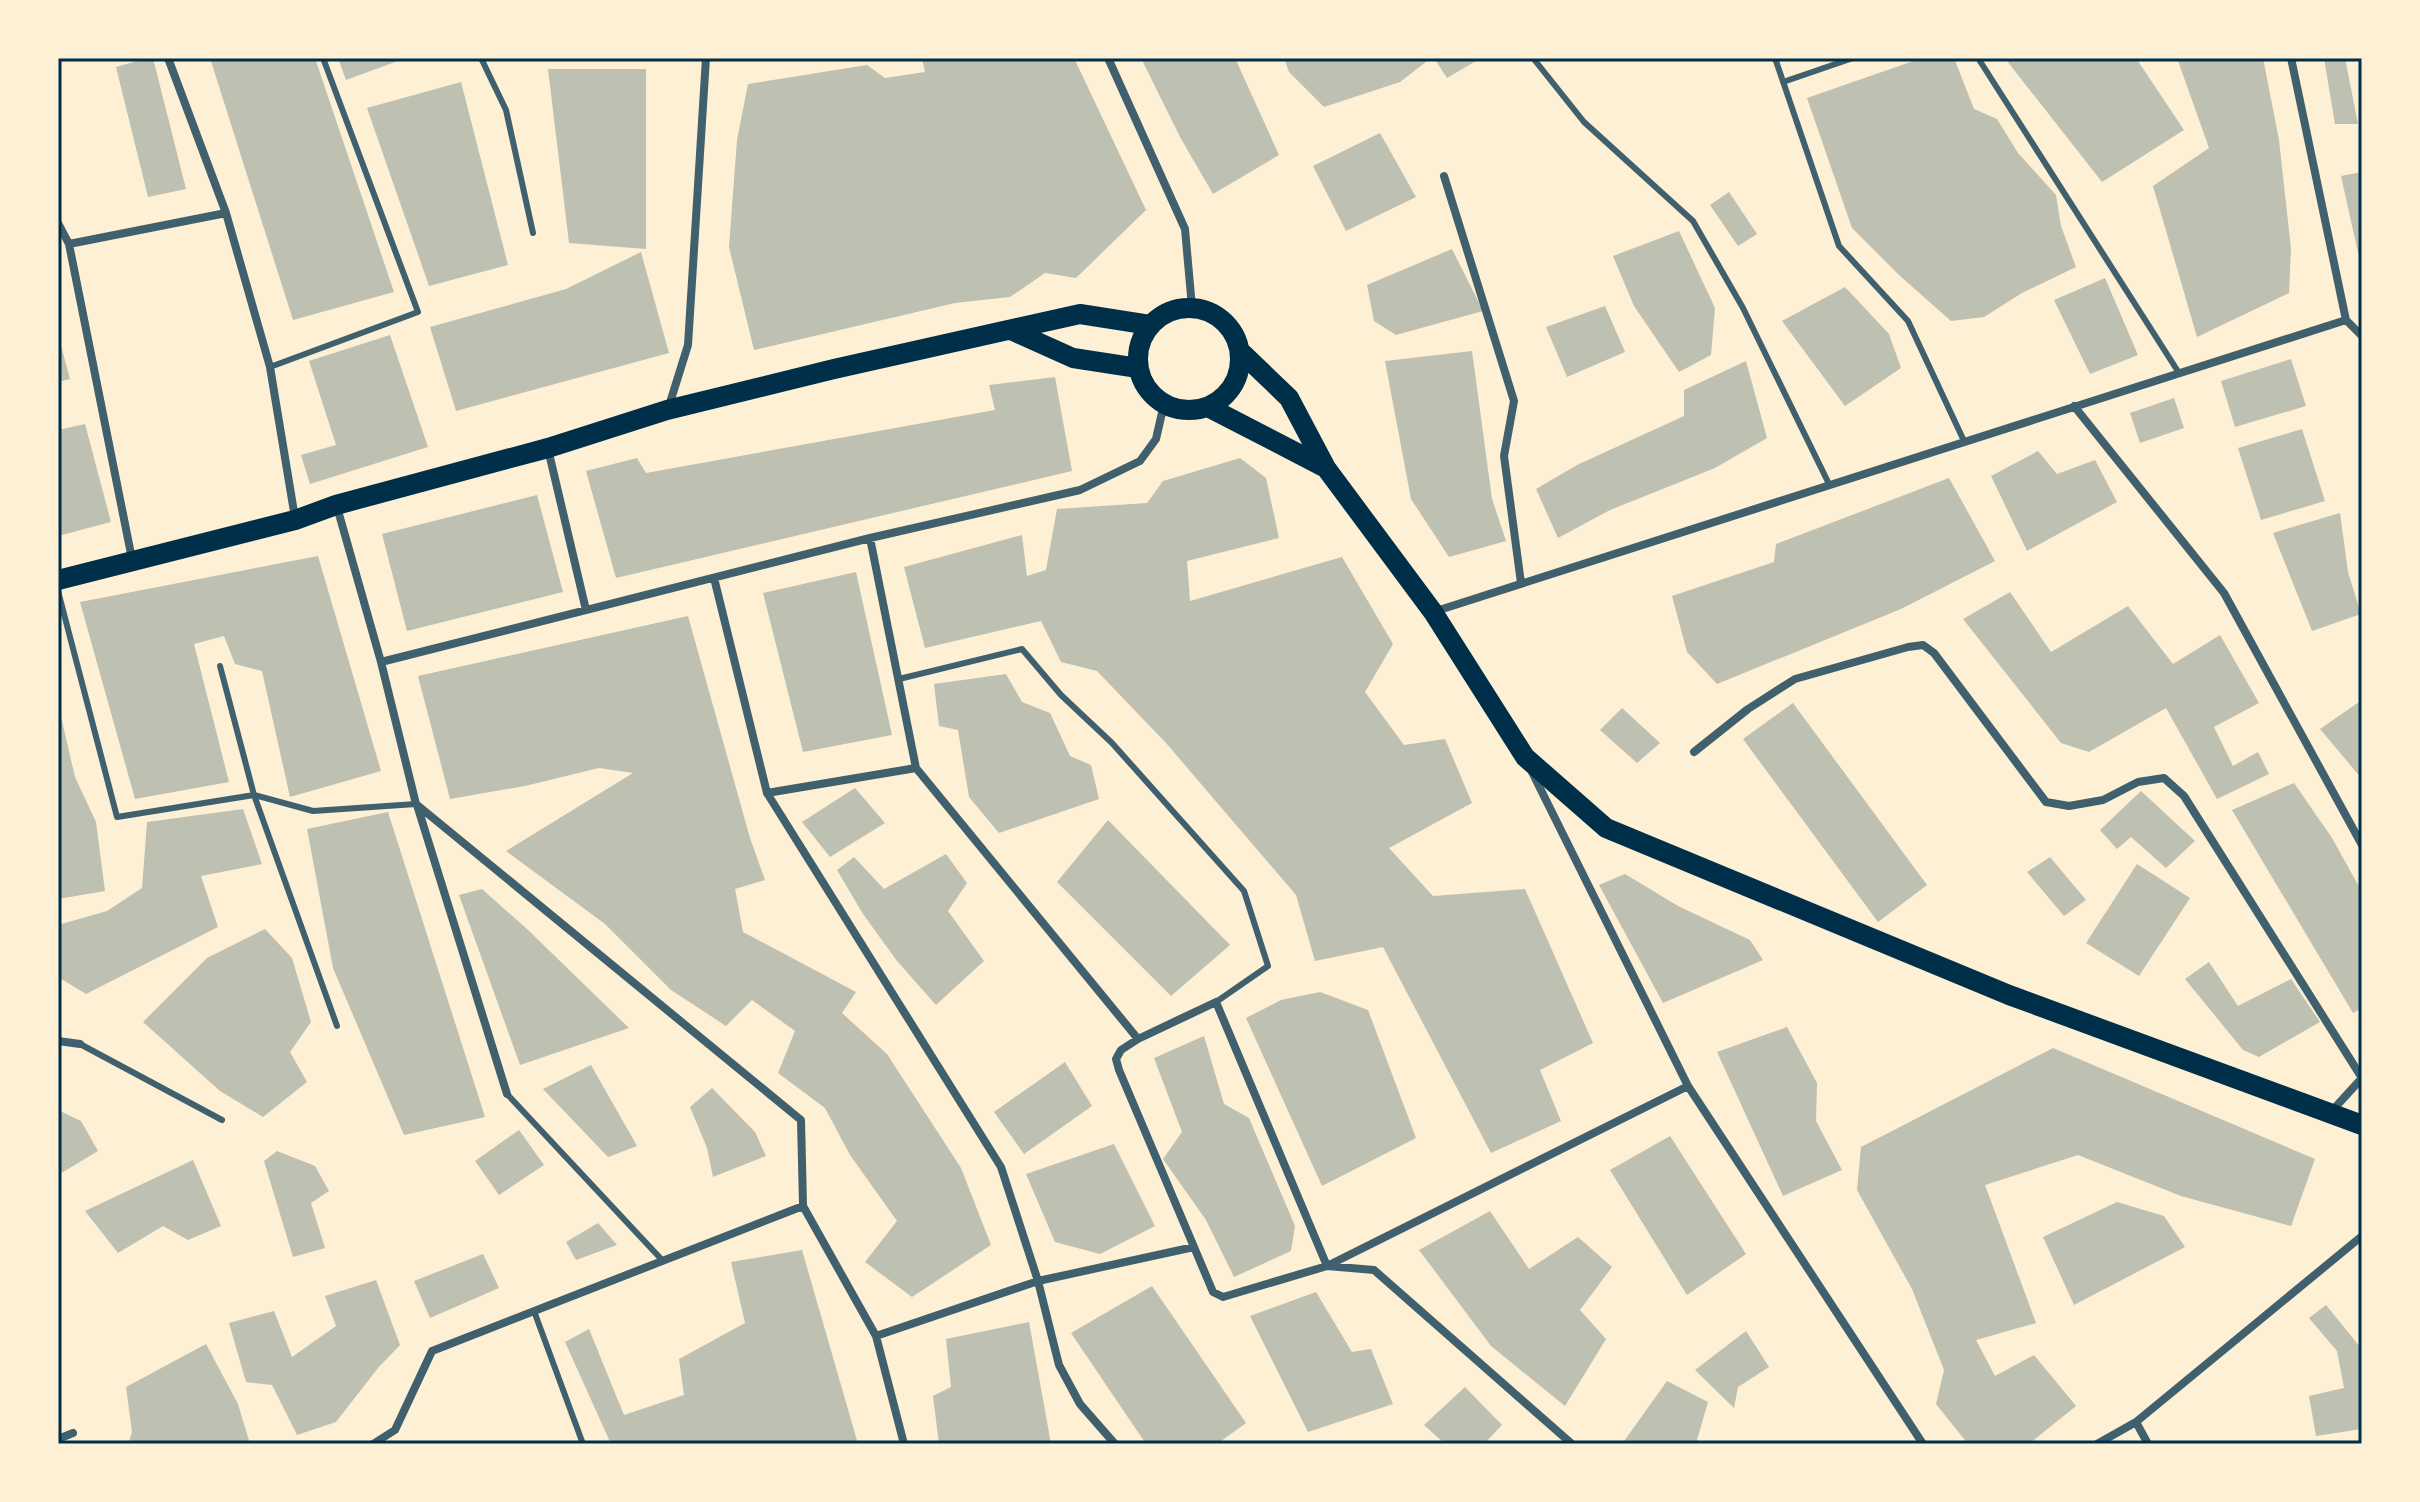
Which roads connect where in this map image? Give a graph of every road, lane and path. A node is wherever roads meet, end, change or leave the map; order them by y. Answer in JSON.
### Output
{"nodes":[{"id":1,"x":168,"y":58,"type":"edge"},
{"id":2,"x":323,"y":58,"type":"edge"},
{"id":3,"x":481,"y":58,"type":"edge"},
{"id":4,"x":706,"y":58,"type":"edge"},
{"id":5,"x":1108,"y":58,"type":"edge"},
{"id":6,"x":1533,"y":58,"type":"edge"},
{"id":7,"x":1775,"y":58,"type":"edge"},
{"id":8,"x":1853,"y":58,"type":"edge"},
{"id":9,"x":1978,"y":58,"type":"edge"},
{"id":10,"x":2291,"y":58,"type":"edge"},
{"id":11,"x":1783,"y":82,"type":"junction"},
{"id":12,"x":1444,"y":176,"type":"dead end"},
{"id":13,"x":226,"y":213,"type":"junction"},
{"id":14,"x":58,"y":223,"type":"edge"},
{"id":15,"x":533,"y":233,"type":"dead end"},
{"id":16,"x":69,"y":244,"type":"junction"},
{"id":17,"x":1192,"y":307,"type":"junction"},
{"id":18,"x":2346,"y":320,"type":"junction"},
{"id":19,"x":1150,"y":325,"type":"junction"},
{"id":20,"x":1013,"y":331,"type":"junction"},
{"id":21,"x":2362,"y":336,"type":"edge"},
{"id":22,"x":1240,"y":351,"type":"junction"},
{"id":23,"x":270,"y":367,"type":"junction"},
{"id":24,"x":1138,"y":368,"type":"junction"},
{"id":25,"x":2179,"y":373,"type":"junction"},
{"id":26,"x":1164,"y":404,"type":"junction"},
{"id":27,"x":2074,"y":406,"type":"junction"},
{"id":28,"x":1208,"y":407,"type":"junction"},
{"id":29,"x":667,"y":410,"type":"junction"},
{"id":30,"x":1964,"y":441,"type":"junction"},
{"id":31,"x":548,"y":448,"type":"junction"},
{"id":32,"x":1326,"y":468,"type":"junction"},
{"id":33,"x":1829,"y":484,"type":"junction"},
{"id":34,"x":336,"y":505,"type":"junction"},
{"id":35,"x":295,"y":520,"type":"junction"},
{"id":36,"x":870,"y":538,"type":"junction"},
{"id":37,"x":132,"y":559,"type":"junction"},
{"id":38,"x":714,"y":578,"type":"junction"},
{"id":39,"x":58,"y":580,"type":"edge"},
{"id":40,"x":1521,"y":583,"type":"junction"},
{"id":41,"x":58,"y":591,"type":"edge"},
{"id":42,"x":586,"y":610,"type":"junction"},
{"id":43,"x":1433,"y":612,"type":"junction"},
{"id":44,"x":381,"y":662,"type":"junction"},
{"id":45,"x":220,"y":666,"type":"dead end"},
{"id":46,"x":899,"y":679,"type":"junction"},
{"id":47,"x":1694,"y":752,"type":"dead end"},
{"id":48,"x":1525,"y":757,"type":"junction"},
{"id":49,"x":916,"y":768,"type":"junction"},
{"id":50,"x":767,"y":793,"type":"junction"},
{"id":51,"x":254,"y":795,"type":"junction"},
{"id":52,"x":416,"y":804,"type":"junction"},
{"id":53,"x":2362,"y":845,"type":"edge"},
{"id":54,"x":1216,"y":1002,"type":"junction"},
{"id":55,"x":337,"y":1026,"type":"dead end"},
{"id":56,"x":1138,"y":1039,"type":"junction"},
{"id":57,"x":58,"y":1041,"type":"edge"},
{"id":58,"x":80,"y":1044,"type":"joint"},
{"id":59,"x":2362,"y":1078,"type":"edge"},
{"id":60,"x":1688,"y":1086,"type":"junction"},
{"id":61,"x":507,"y":1094,"type":"joint"},
{"id":62,"x":2329,"y":1113,"type":"junction"},
{"id":63,"x":222,"y":1120,"type":"dead end"},
{"id":64,"x":2362,"y":1125,"type":"edge"},
{"id":65,"x":803,"y":1206,"type":"junction"},
{"id":66,"x":2362,"y":1236,"type":"edge"},
{"id":67,"x":1194,"y":1247,"type":"junction"},
{"id":68,"x":663,"y":1261,"type":"junction"},
{"id":69,"x":1327,"y":1266,"type":"junction"},
{"id":70,"x":1038,"y":1281,"type":"junction"},
{"id":71,"x":534,"y":1311,"type":"junction"},
{"id":72,"x":876,"y":1336,"type":"junction"},
{"id":73,"x":2136,"y":1422,"type":"junction"},
{"id":74,"x":73,"y":1433,"type":"dead end"},
{"id":75,"x":58,"y":1442,"type":"edge"},
{"id":76,"x":373,"y":1444,"type":"edge"},
{"id":77,"x":583,"y":1444,"type":"edge"},
{"id":78,"x":904,"y":1444,"type":"edge"},
{"id":79,"x":1115,"y":1444,"type":"edge"},
{"id":80,"x":1572,"y":1444,"type":"edge"},
{"id":81,"x":1923,"y":1444,"type":"edge"},
{"id":82,"x":2097,"y":1444,"type":"edge"},
{"id":83,"x":2148,"y":1444,"type":"edge"}],
"edges":[{"from":1,"to":13,"type":"street"},
{"from":2,"to":23,"type":"lane"},
{"from":3,"to":15,"type":"lane"},
{"from":4,"to":29,"type":"street"},
{"from":5,"to":17,"type":"street"},
{"from":6,"to":33,"type":"lane"},
{"from":7,"to":11,"type":"lane"},
{"from":8,"to":11,"type":"lane"},
{"from":9,"to":25,"type":"lane"},
{"from":10,"to":18,"type":"street"},
{"from":11,"to":30,"type":"lane"},
{"from":12,"to":40,"type":"street"},
{"from":13,"to":16,"type":"street"},
{"from":13,"to":23,"type":"street"},
{"from":14,"to":16,"type":"street"},
{"from":16,"to":37,"type":"street"},
{"from":17,"to":19,"type":"main road"},
{"from":17,"to":22,"type":"main road"},
{"from":18,"to":21,"type":"street"},
{"from":18,"to":25,"type":"street"},
{"from":19,"to":20,"type":"main road"},
{"from":19,"to":24,"type":"main road"},
{"from":20,"to":24,"type":"main road"},
{"from":20,"to":29,"type":"main road"},
{"from":22,"to":28,"type":"main road"},
{"from":22,"to":32,"type":"main road"},
{"from":23,"to":35,"type":"street"},
{"from":24,"to":26,"type":"main road"},
{"from":25,"to":27,"type":"street"},
{"from":26,"to":28,"type":"main road"},
{"from":26,"to":36,"type":"street"},
{"from":27,"to":30,"type":"street"},
{"from":27,"to":53,"type":"street"},
{"from":28,"to":32,"type":"main road"},
{"from":29,"to":31,"type":"main road"},
{"from":30,"to":33,"type":"street"},
{"from":31,"to":34,"type":"main road"},
{"from":31,"to":42,"type":"street"},
{"from":32,"to":43,"type":"main road"},
{"from":33,"to":40,"type":"street"},
{"from":34,"to":35,"type":"main road"},
{"from":34,"to":44,"type":"street"},
{"from":35,"to":37,"type":"main road"},
{"from":36,"to":38,"type":"street"},
{"from":36,"to":46,"type":"street"},
{"from":37,"to":39,"type":"main road"},
{"from":38,"to":42,"type":"street"},
{"from":38,"to":50,"type":"street"},
{"from":40,"to":43,"type":"street"},
{"from":41,"to":51,"type":"lane"},
{"from":42,"to":44,"type":"street"},
{"from":43,"to":48,"type":"main road"},
{"from":44,"to":52,"type":"street"},
{"from":45,"to":51,"type":"lane"},
{"from":46,"to":49,"type":"street"},
{"from":46,"to":54,"type":"lane"},
{"from":47,"to":59,"type":"street"},
{"from":48,"to":60,"type":"street"},
{"from":48,"to":62,"type":"main road"},
{"from":49,"to":50,"type":"street"},
{"from":49,"to":56,"type":"street"},
{"from":50,"to":70,"type":"street"},
{"from":51,"to":52,"type":"lane"},
{"from":51,"to":55,"type":"lane"},
{"from":52,"to":61,"type":"street"},
{"from":52,"to":65,"type":"street"},
{"from":54,"to":56,"type":"street"},
{"from":54,"to":69,"type":"street"},
{"from":56,"to":67,"type":"street"},
{"from":57,"to":58,"type":"street"},
{"from":58,"to":63,"type":"lane"},
{"from":59,"to":62,"type":"street"},
{"from":60,"to":69,"type":"street"},
{"from":60,"to":81,"type":"street"},
{"from":61,"to":68,"type":"lane"},
{"from":62,"to":64,"type":"main road"},
{"from":65,"to":68,"type":"street"},
{"from":65,"to":72,"type":"street"},
{"from":66,"to":73,"type":"street"},
{"from":67,"to":69,"type":"street"},
{"from":67,"to":70,"type":"street"},
{"from":68,"to":71,"type":"street"},
{"from":69,"to":80,"type":"street"},
{"from":70,"to":72,"type":"street"},
{"from":70,"to":79,"type":"street"},
{"from":71,"to":76,"type":"street"},
{"from":71,"to":77,"type":"lane"},
{"from":72,"to":78,"type":"street"},
{"from":73,"to":82,"type":"street"},
{"from":73,"to":83,"type":"street"},
{"from":74,"to":75,"type":"street"}]}
